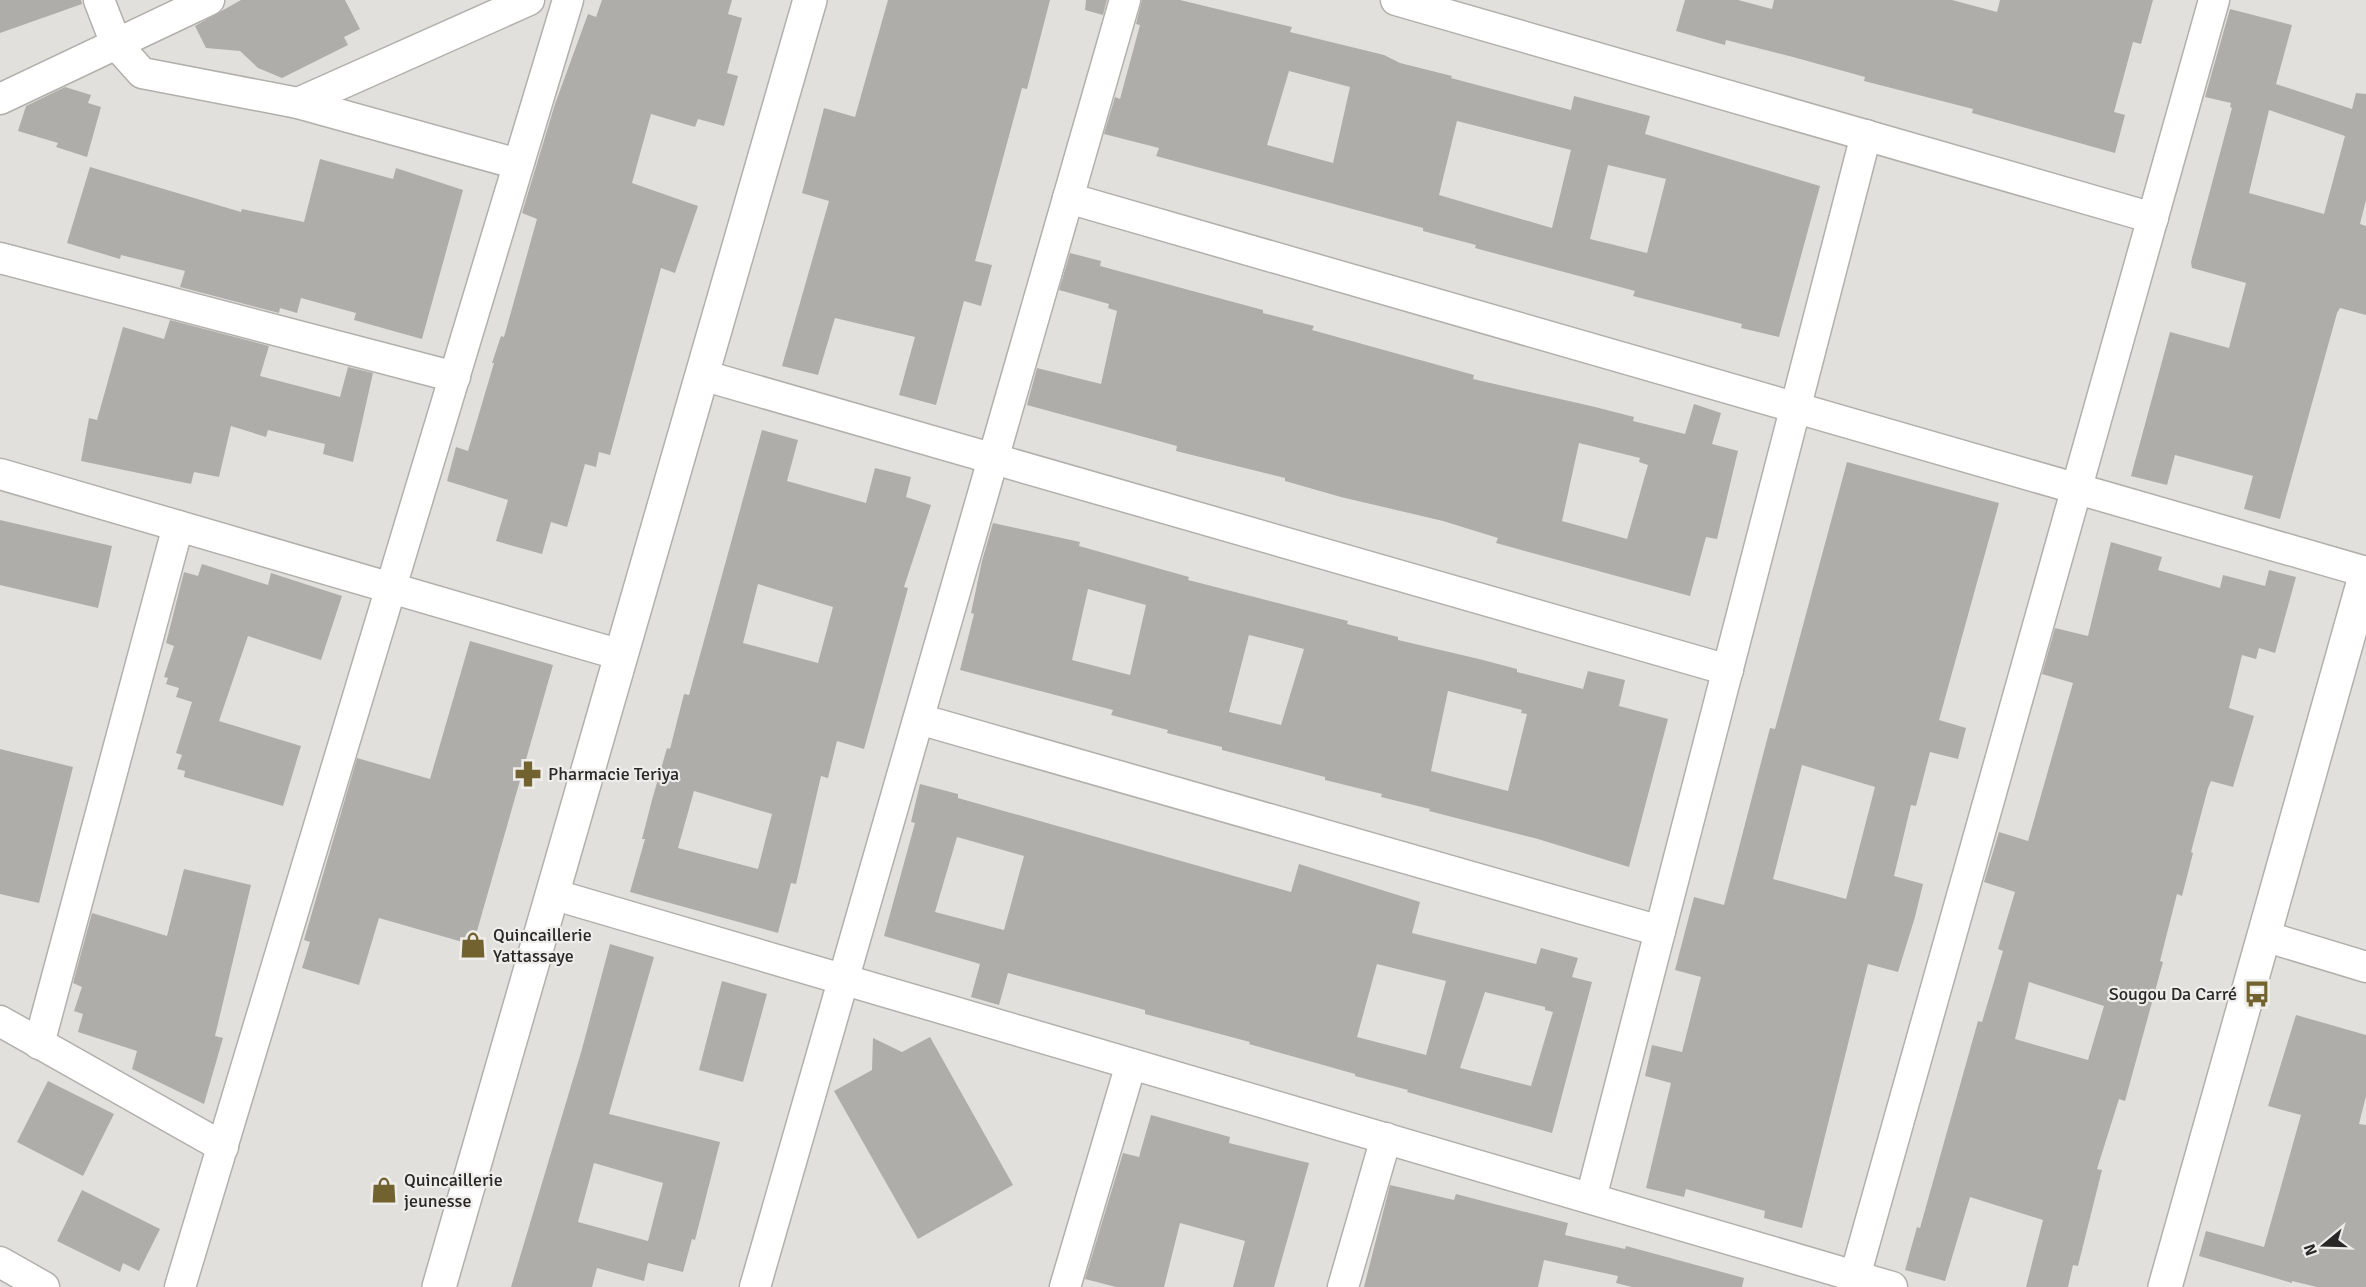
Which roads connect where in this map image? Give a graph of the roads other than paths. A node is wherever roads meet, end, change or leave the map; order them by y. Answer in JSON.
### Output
{"nodes":[{"id":1,"x":99,"y":0,"type":"edge"},
{"id":2,"x":209,"y":0,"type":"edge"},
{"id":3,"x":529,"y":0,"type":"edge"},
{"id":4,"x":568,"y":0,"type":"edge"},
{"id":5,"x":810,"y":0,"type":"edge"},
{"id":6,"x":1125,"y":0,"type":"edge"},
{"id":7,"x":1396,"y":0,"type":"edge"},
{"id":8,"x":2214,"y":0,"type":"edge"},
{"id":9,"x":116,"y":44,"type":"junction"},
{"id":10,"x":0,"y":99,"type":"edge"},
{"id":11,"x":298,"y":103,"type":"junction"},
{"id":12,"x":1866,"y":135,"type":"junction"},
{"id":13,"x":518,"y":164,"type":"junction"},
{"id":14,"x":1068,"y":198,"type":"junction"},
{"id":15,"x":2153,"y":218,"type":"junction"},
{"id":16,"x":0,"y":258,"type":"edge"},
{"id":17,"x":702,"y":375,"type":"junction"},
{"id":18,"x":455,"y":377,"type":"junction"},
{"id":19,"x":1796,"y":407,"type":"junction"},
{"id":20,"x":993,"y":459,"type":"junction"},
{"id":21,"x":0,"y":474,"type":"edge"},
{"id":22,"x":2077,"y":488,"type":"junction"},
{"id":23,"x":178,"y":526,"type":"junction"},
{"id":24,"x":2366,"y":573,"type":"edge"},
{"id":25,"x":391,"y":588,"type":"junction"},
{"id":26,"x":621,"y":655,"type":"junction"},
{"id":27,"x":1728,"y":670,"type":"junction"},
{"id":28,"x":919,"y":718,"type":"junction"},
{"id":29,"x":552,"y":894,"type":"junction"},
{"id":30,"x":1660,"y":931,"type":"junction"},
{"id":31,"x":2264,"y":936,"type":"junction"},
{"id":32,"x":2366,"y":967,"type":"edge"},
{"id":33,"x":843,"y":980,"type":"junction"},
{"id":34,"x":0,"y":1021,"type":"edge"},
{"id":35,"x":39,"y":1044,"type":"junction"},
{"id":36,"x":1131,"y":1064,"type":"junction"},
{"id":37,"x":1386,"y":1138,"type":"junction"},
{"id":38,"x":223,"y":1147,"type":"junction"},
{"id":39,"x":1591,"y":1198,"type":"junction"},
{"id":40,"x":0,"y":1262,"type":"edge"},
{"id":41,"x":1854,"y":1282,"type":"edge"},
{"id":42,"x":44,"y":1287,"type":"edge"},
{"id":43,"x":180,"y":1287,"type":"edge"},
{"id":44,"x":439,"y":1287,"type":"edge"},
{"id":45,"x":755,"y":1287,"type":"edge"},
{"id":46,"x":1065,"y":1287,"type":"edge"},
{"id":47,"x":1344,"y":1287,"type":"edge"},
{"id":48,"x":1892,"y":1287,"type":"edge"},
{"id":49,"x":2165,"y":1287,"type":"edge"}],
"edges":[{"from":1,"to":9,"type":"street"},
{"from":2,"to":9,"type":"street"},
{"from":3,"to":11,"type":"street"},
{"from":4,"to":13,"type":"street"},
{"from":5,"to":17,"type":"street"},
{"from":6,"to":14,"type":"street"},
{"from":7,"to":12,"type":"street"},
{"from":8,"to":15,"type":"street"},
{"from":9,"to":10,"type":"street"},
{"from":9,"to":11,"type":"street"},
{"from":11,"to":13,"type":"street"},
{"from":12,"to":15,"type":"street"},
{"from":12,"to":19,"type":"street"},
{"from":13,"to":18,"type":"street"},
{"from":14,"to":19,"type":"street"},
{"from":14,"to":20,"type":"street"},
{"from":15,"to":22,"type":"street"},
{"from":16,"to":18,"type":"street"},
{"from":17,"to":20,"type":"street"},
{"from":17,"to":26,"type":"street"},
{"from":18,"to":25,"type":"street"},
{"from":19,"to":22,"type":"street"},
{"from":19,"to":27,"type":"street"},
{"from":20,"to":27,"type":"street"},
{"from":20,"to":28,"type":"street"},
{"from":21,"to":23,"type":"street"},
{"from":22,"to":24,"type":"street"},
{"from":22,"to":41,"type":"street"},
{"from":23,"to":25,"type":"street"},
{"from":23,"to":35,"type":"street"},
{"from":24,"to":31,"type":"street"},
{"from":25,"to":26,"type":"street"},
{"from":25,"to":38,"type":"street"},
{"from":26,"to":29,"type":"street"},
{"from":27,"to":30,"type":"street"},
{"from":28,"to":30,"type":"street"},
{"from":28,"to":33,"type":"street"},
{"from":29,"to":33,"type":"street"},
{"from":29,"to":44,"type":"street"},
{"from":30,"to":39,"type":"street"},
{"from":31,"to":32,"type":"street"},
{"from":31,"to":49,"type":"street"},
{"from":33,"to":36,"type":"street"},
{"from":33,"to":45,"type":"street"},
{"from":34,"to":35,"type":"street"},
{"from":35,"to":38,"type":"street"},
{"from":36,"to":37,"type":"street"},
{"from":36,"to":46,"type":"street"},
{"from":37,"to":39,"type":"street"},
{"from":37,"to":47,"type":"street"},
{"from":38,"to":43,"type":"street"},
{"from":39,"to":41,"type":"street"},
{"from":40,"to":42,"type":"street"},
{"from":41,"to":48,"type":"street"}]}
